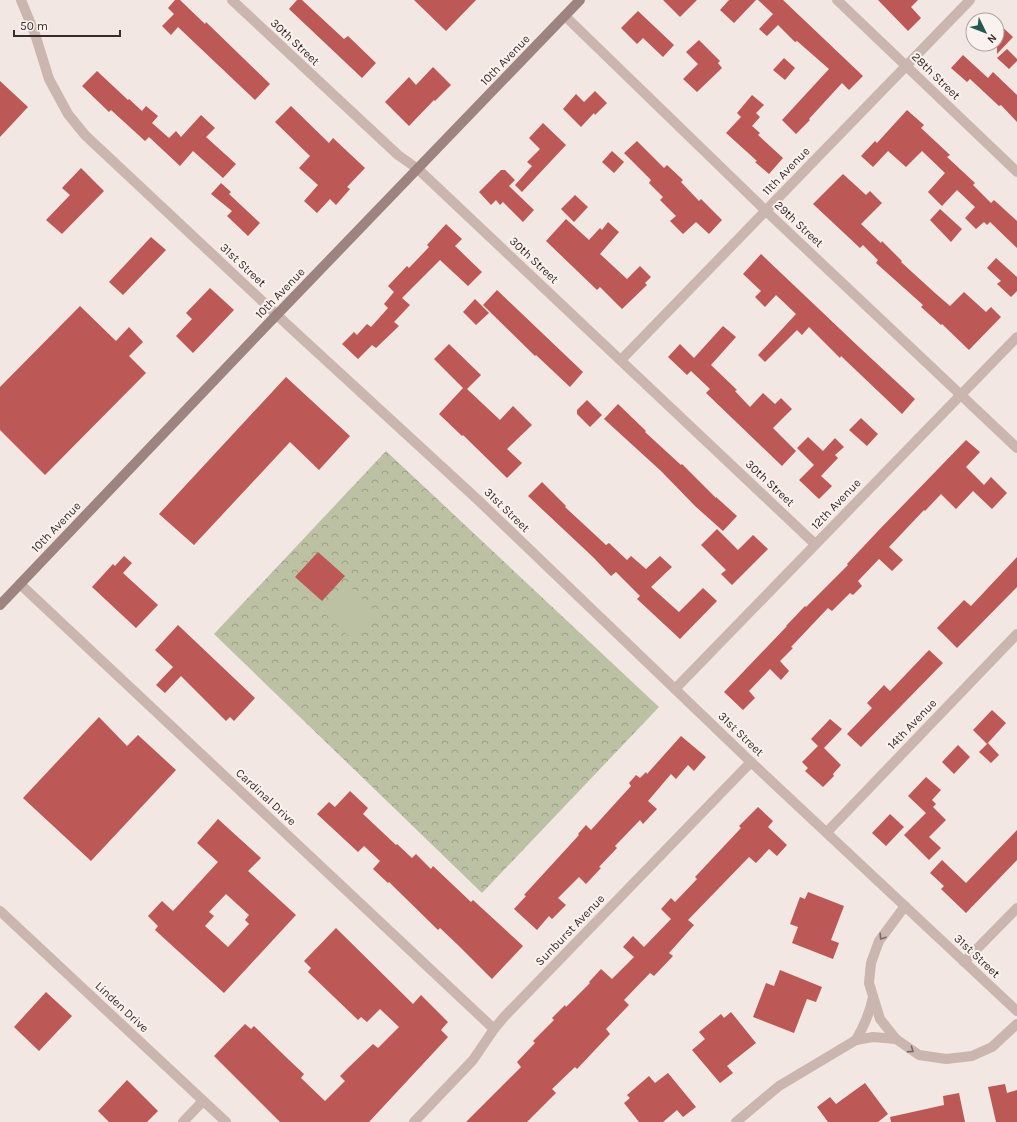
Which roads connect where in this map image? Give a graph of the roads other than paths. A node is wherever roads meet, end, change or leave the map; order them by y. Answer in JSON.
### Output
{"nodes":[{"id":1,"x":21,"y":0,"type":"edge"},
{"id":2,"x":232,"y":0,"type":"edge"},
{"id":3,"x":580,"y":0,"type":"edge"},
{"id":4,"x":837,"y":0,"type":"edge"},
{"id":5,"x":970,"y":0,"type":"edge"},
{"id":6,"x":565,"y":16,"type":"junction"},
{"id":7,"x":906,"y":66,"type":"junction"},
{"id":8,"x":418,"y":169,"type":"junction"},
{"id":9,"x":1017,"y":172,"type":"edge"},
{"id":10,"x":766,"y":211,"type":"junction"},
{"id":11,"x":277,"y":315,"type":"junction"},
{"id":12,"x":1017,"y":337,"type":"edge"},
{"id":13,"x":621,"y":360,"type":"junction"},
{"id":14,"x":960,"y":395,"type":"junction"},
{"id":15,"x":1017,"y":448,"type":"edge"},
{"id":16,"x":815,"y":544,"type":"junction"},
{"id":17,"x":20,"y":584,"type":"junction"},
{"id":18,"x":0,"y":605,"type":"edge"},
{"id":19,"x":1017,"y":634,"type":"edge"},
{"id":20,"x":675,"y":689,"type":"junction"},
{"id":21,"x":751,"y":762,"type":"junction"},
{"id":22,"x":827,"y":832,"type":"junction"},
{"id":23,"x":905,"y":906,"type":"junction"},
{"id":24,"x":1017,"y":908,"type":"edge"},
{"id":25,"x":0,"y":910,"type":"edge"},
{"id":26,"x":964,"y":962,"type":"junction"},
{"id":27,"x":873,"y":996,"type":"junction"},
{"id":28,"x":1017,"y":1011,"type":"edge"},
{"id":29,"x":1017,"y":1024,"type":"edge"},
{"id":30,"x":494,"y":1029,"type":"junction"},
{"id":31,"x":896,"y":1039,"type":"junction"},
{"id":32,"x":856,"y":1040,"type":"junction"},
{"id":33,"x":203,"y":1101,"type":"junction"},
{"id":34,"x":183,"y":1122,"type":"edge"},
{"id":35,"x":226,"y":1122,"type":"edge"},
{"id":36,"x":414,"y":1122,"type":"edge"},
{"id":37,"x":736,"y":1122,"type":"edge"}],
"edges":[{"from":1,"to":11,"type":"street","name":"31st Street"},
{"from":2,"to":8,"type":"street","name":"30th Street"},
{"from":3,"to":6,"type":"street","name":"10th Avenue"},
{"from":4,"to":7,"type":"street","name":"28th Street"},
{"from":5,"to":7,"type":"street","name":"11th Avenue"},
{"from":6,"to":8,"type":"street","name":"10th Avenue"},
{"from":6,"to":10,"type":"street","name":"29th Street"},
{"from":7,"to":9,"type":"street","name":"28th Street"},
{"from":7,"to":10,"type":"street","name":"11th Avenue"},
{"from":8,"to":11,"type":"street","name":"10th Avenue"},
{"from":8,"to":13,"type":"street","name":"30th Street"},
{"from":10,"to":13,"type":"street","name":"11th Avenue"},
{"from":10,"to":14,"type":"street","name":"29th Street"},
{"from":11,"to":17,"type":"street","name":"10th Avenue"},
{"from":11,"to":20,"type":"street","name":"31st Street"},
{"from":12,"to":14,"type":"street","name":"12th Avenue"},
{"from":13,"to":16,"type":"street","name":"30th Street"},
{"from":14,"to":15,"type":"street","name":"29th Street"},
{"from":14,"to":16,"type":"street","name":"12th Avenue"},
{"from":16,"to":20,"type":"street","name":"12th Avenue"},
{"from":17,"to":18,"type":"street","name":"10th Avenue"},
{"from":17,"to":30,"type":"street","name":"Cardinal Drive"},
{"from":19,"to":22,"type":"street","name":"14th Avenue"},
{"from":20,"to":21,"type":"street","name":"31st Street"},
{"from":21,"to":22,"type":"street","name":"31st Street"},
{"from":21,"to":30,"type":"street","name":"Sunburst Avenue"},
{"from":22,"to":23,"type":"street","name":"31st Street"},
{"from":23,"to":26,"type":"street","name":"31st Street"},
{"from":23,"to":27,"type":"street","one_way":true},
{"from":24,"to":26,"type":"street"},
{"from":25,"to":33,"type":"street","name":"Linden Drive"},
{"from":26,"to":28,"type":"street","name":"31st Street"},
{"from":27,"to":31,"type":"street"},
{"from":27,"to":32,"type":"street"},
{"from":31,"to":29,"type":"street","one_way":true},
{"from":30,"to":36,"type":"street","name":"Sunburst Avenue"},
{"from":31,"to":32,"type":"street"},
{"from":32,"to":37,"type":"street"},
{"from":33,"to":34,"type":"street"},
{"from":33,"to":35,"type":"street","name":"Linden Drive"}]}
